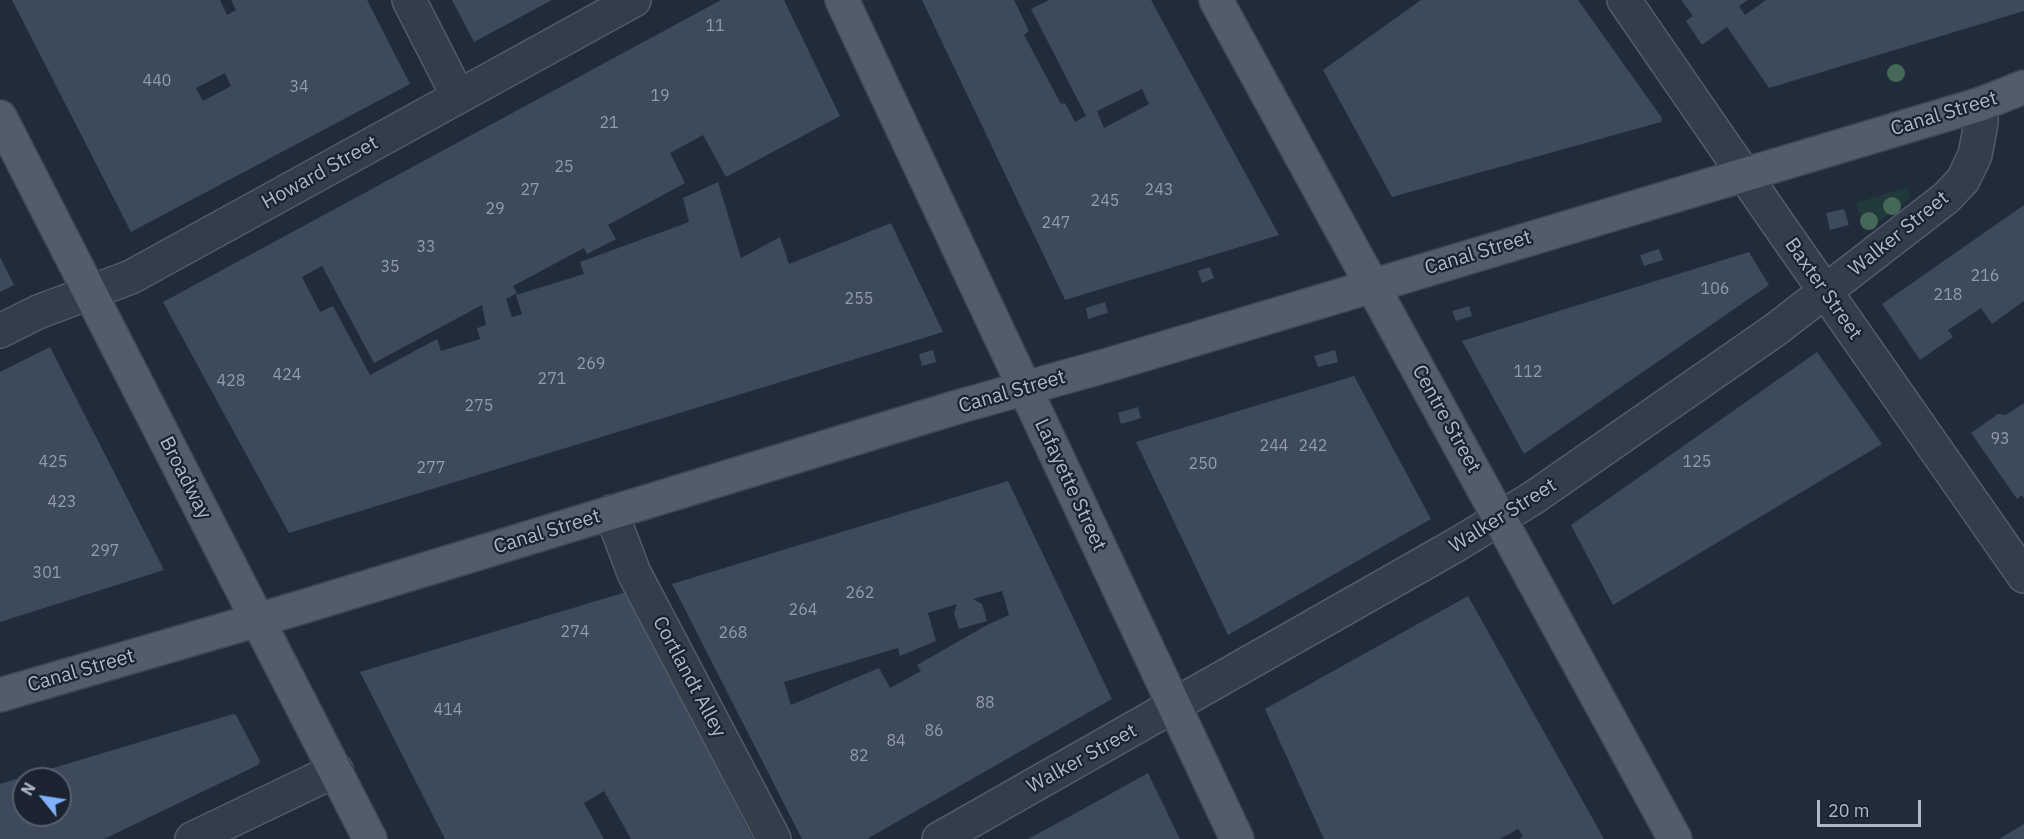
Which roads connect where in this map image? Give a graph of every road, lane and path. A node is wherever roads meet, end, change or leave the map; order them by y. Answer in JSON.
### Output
{"nodes":[{"id":1,"x":409,"y":0,"type":"edge"},
{"id":2,"x":634,"y":0,"type":"edge"},
{"id":3,"x":842,"y":0,"type":"edge"},
{"id":4,"x":1216,"y":0,"type":"edge"},
{"id":5,"x":1624,"y":0,"type":"edge"},
{"id":6,"x":2024,"y":87,"type":"edge"},
{"id":7,"x":458,"y":96,"type":"junction"},
{"id":8,"x":1981,"y":104,"type":"junction"},
{"id":9,"x":0,"y":117,"type":"edge"},
{"id":10,"x":1744,"y":174,"type":"junction"},
{"id":11,"x":1371,"y":285,"type":"junction"},
{"id":12,"x":90,"y":292,"type":"junction"},
{"id":13,"x":1826,"y":292,"type":"junction"},
{"id":14,"x":0,"y":331,"type":"edge"},
{"id":15,"x":1025,"y":388,"type":"junction"},
{"id":16,"x":610,"y":512,"type":"junction"},
{"id":17,"x":1501,"y":518,"type":"junction"},
{"id":18,"x":2024,"y":576,"type":"edge"},
{"id":19,"x":257,"y":619,"type":"junction"},
{"id":20,"x":0,"y":695,"type":"edge"},
{"id":21,"x":1175,"y":706,"type":"junction"},
{"id":22,"x":336,"y":770,"type":"junction"},
{"id":23,"x":192,"y":839,"type":"edge"},
{"id":24,"x":370,"y":839,"type":"edge"},
{"id":25,"x":774,"y":839,"type":"edge"},
{"id":26,"x":939,"y":839,"type":"edge"},
{"id":27,"x":1237,"y":839,"type":"edge"},
{"id":28,"x":1675,"y":839,"type":"edge"}],
"edges":[{"from":1,"to":7,"type":"street"},
{"from":2,"to":7,"type":"street","name":"Howard Street"},
{"from":3,"to":15,"type":"main road","name":"Lafayette Street"},
{"from":4,"to":11,"type":"main road","name":"Centre Street"},
{"from":5,"to":10,"type":"street","name":"Baxter Street"},
{"from":6,"to":8,"type":"main road","name":"Canal Street"},
{"from":7,"to":12,"type":"street","name":"Howard Street"},
{"from":8,"to":10,"type":"main road","name":"Canal Street"},
{"from":8,"to":13,"type":"street","name":"Walker Street"},
{"from":9,"to":12,"type":"main road","name":"Broadway"},
{"from":10,"to":11,"type":"main road","name":"Canal Street"},
{"from":10,"to":13,"type":"street","name":"Baxter Street"},
{"from":11,"to":15,"type":"main road","name":"Canal Street"},
{"from":11,"to":17,"type":"main road","name":"Centre Street"},
{"from":12,"to":14,"type":"street","name":"Howard Street"},
{"from":12,"to":19,"type":"main road","name":"Broadway"},
{"from":13,"to":17,"type":"street","name":"Walker Street"},
{"from":13,"to":18,"type":"street","name":"Baxter Street"},
{"from":15,"to":16,"type":"main road","name":"Canal Street"},
{"from":15,"to":21,"type":"main road","name":"Lafayette Street"},
{"from":16,"to":19,"type":"main road","name":"Canal Street"},
{"from":16,"to":25,"type":"street","name":"Cortlandt Alley"},
{"from":17,"to":21,"type":"street","name":"Walker Street"},
{"from":17,"to":28,"type":"main road","name":"Centre Street"},
{"from":19,"to":20,"type":"main road","name":"Canal Street"},
{"from":19,"to":22,"type":"main road","name":"Broadway"},
{"from":21,"to":26,"type":"street","name":"Walker Street"},
{"from":21,"to":27,"type":"main road","name":"Lafayette Street"},
{"from":22,"to":23,"type":"street"},
{"from":22,"to":24,"type":"main road","name":"Broadway"}]}
